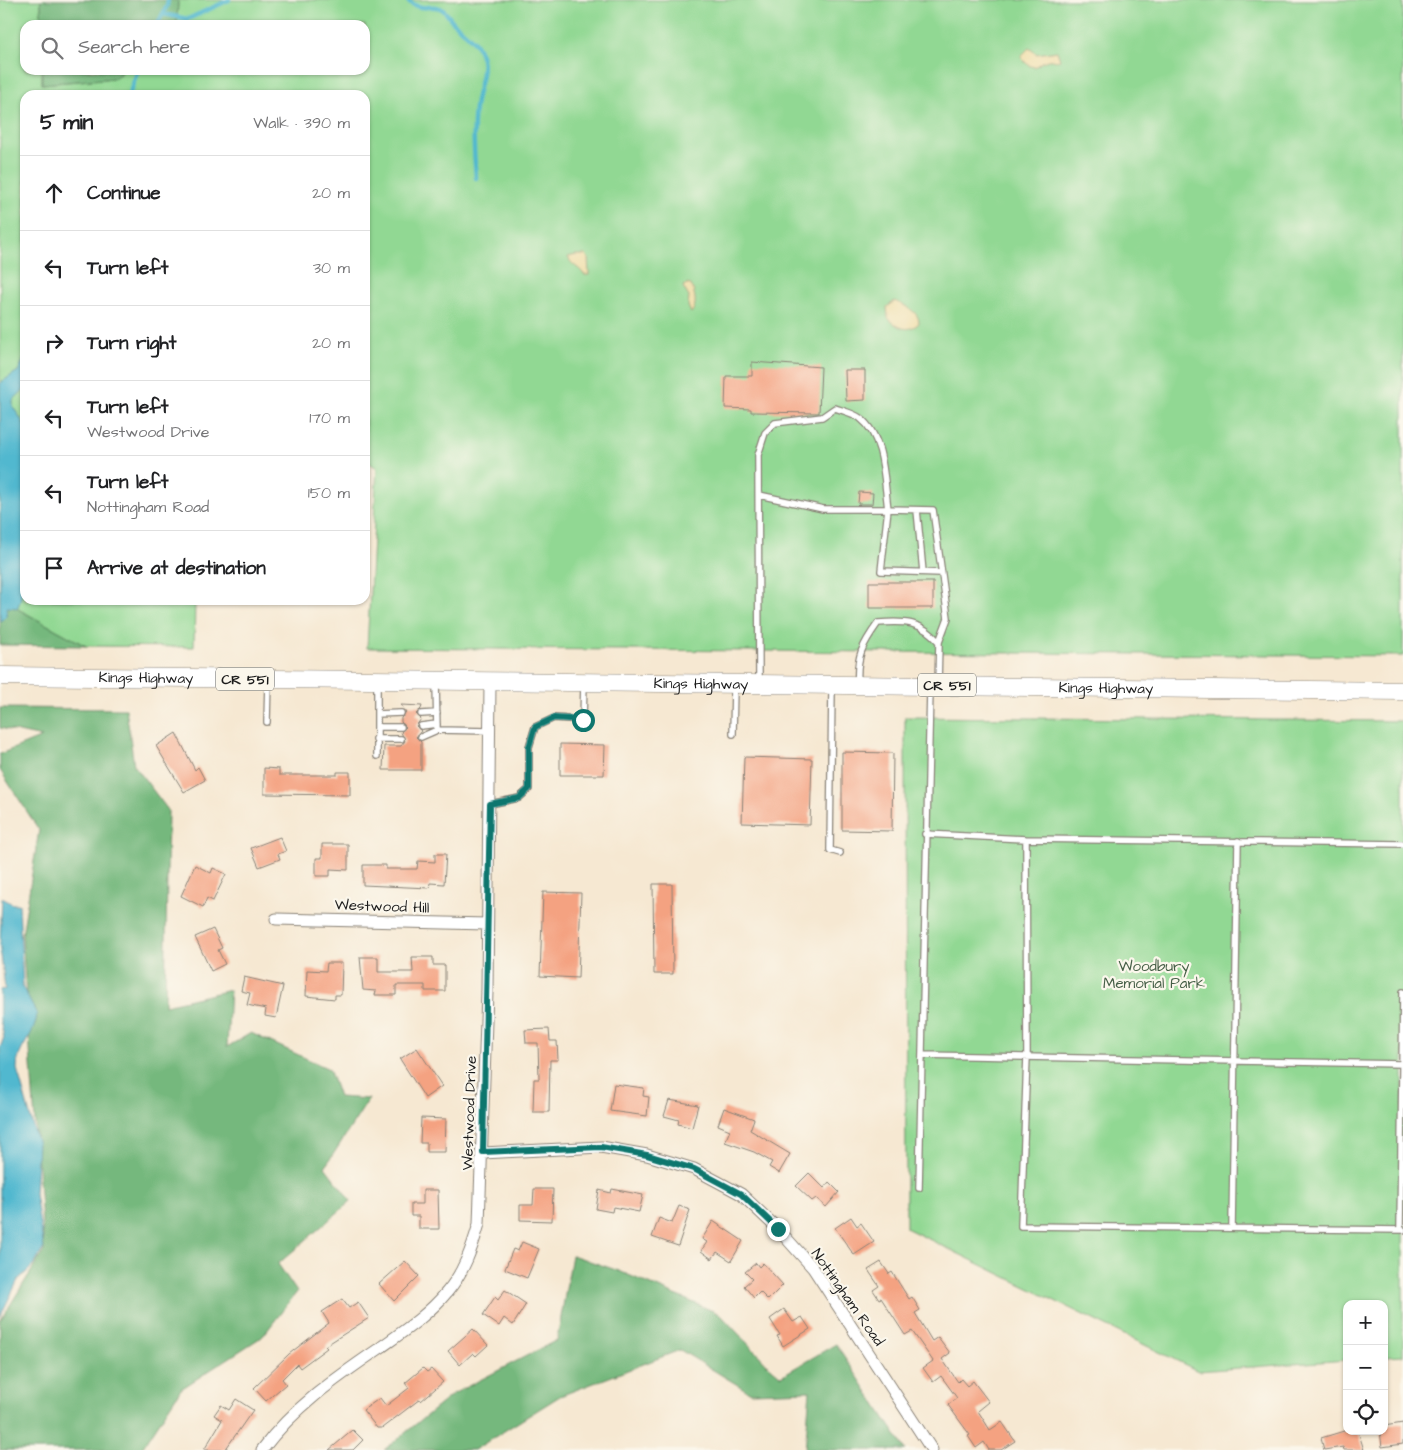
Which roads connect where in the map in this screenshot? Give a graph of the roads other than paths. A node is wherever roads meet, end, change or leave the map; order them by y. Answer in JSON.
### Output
{"nodes":[{"id":1,"x":759,"y":495,"type":"junction"},
{"id":2,"x":888,"y":509,"type":"junction"},
{"id":3,"x":917,"y":510,"type":"junction"},
{"id":4,"x":923,"y":572,"type":"junction"},
{"id":5,"x":941,"y":572,"type":"junction"},
{"id":6,"x":939,"y":642,"type":"junction"},
{"id":7,"x":0,"y":676,"type":"edge"},
{"id":8,"x":268,"y":679,"type":"junction"},
{"id":9,"x":377,"y":680,"type":"junction"},
{"id":10,"x":436,"y":681,"type":"junction"},
{"id":11,"x":584,"y":681,"type":"junction"},
{"id":12,"x":490,"y":682,"type":"junction"},
{"id":13,"x":734,"y":682,"type":"junction"},
{"id":14,"x":760,"y":682,"type":"junction"},
{"id":15,"x":832,"y":684,"type":"junction"},
{"id":16,"x":858,"y":684,"type":"junction"},
{"id":17,"x":934,"y":684,"type":"junction"},
{"id":18,"x":1403,"y":690,"type":"edge"},
{"id":19,"x":401,"y":713,"type":"dead end"},
{"id":20,"x":437,"y":713,"type":"junction"},
{"id":21,"x":377,"y":714,"type":"junction"},
{"id":22,"x":421,"y":714,"type":"dead end"},
{"id":23,"x":266,"y":722,"type":"dead end"},
{"id":24,"x":421,"y":726,"type":"dead end"},
{"id":25,"x":377,"y":727,"type":"junction"},
{"id":26,"x":401,"y":727,"type":"dead end"},
{"id":27,"x":437,"y":727,"type":"junction"},
{"id":28,"x":490,"y":731,"type":"junction"},
{"id":29,"x":733,"y":734,"type":"dead end"},
{"id":30,"x":421,"y":737,"type":"dead end"},
{"id":31,"x":376,"y":739,"type":"junction"},
{"id":32,"x":401,"y":739,"type":"dead end"},
{"id":33,"x":376,"y":756,"type":"dead end"},
{"id":34,"x":490,"y":804,"type":"junction"},
{"id":35,"x":926,"y":834,"type":"junction"},
{"id":36,"x":1026,"y":839,"type":"junction"},
{"id":37,"x":1238,"y":841,"type":"junction"},
{"id":38,"x":1403,"y":844,"type":"edge"},
{"id":39,"x":840,"y":852,"type":"dead end"},
{"id":40,"x":276,"y":919,"type":"dead end"},
{"id":41,"x":487,"y":924,"type":"junction"},
{"id":42,"x":1403,"y":992,"type":"edge"},
{"id":43,"x":922,"y":1055,"type":"junction"},
{"id":44,"x":1027,"y":1056,"type":"junction"},
{"id":45,"x":1235,"y":1060,"type":"junction"},
{"id":46,"x":1402,"y":1064,"type":"edge"},
{"id":47,"x":483,"y":1152,"type":"junction"},
{"id":48,"x":919,"y":1188,"type":"dead end"},
{"id":49,"x":1232,"y":1228,"type":"junction"},
{"id":50,"x":1401,"y":1230,"type":"edge"},
{"id":51,"x":262,"y":1450,"type":"edge"},
{"id":52,"x":932,"y":1450,"type":"edge"}],
"edges":[{"from":1,"to":2,"type":"lane"},
{"from":1,"to":2,"type":"lane"},
{"from":1,"to":14,"type":"lane"},
{"from":2,"to":3,"type":"lane"},
{"from":2,"to":4,"type":"lane"},
{"from":3,"to":4,"type":"lane"},
{"from":3,"to":5,"type":"lane"},
{"from":4,"to":5,"type":"lane"},
{"from":5,"to":6,"type":"lane"},
{"from":6,"to":16,"type":"lane"},
{"from":6,"to":17,"type":"lane"},
{"from":7,"to":8,"type":"main road","name":"Kings Highway","number":"CR 551"},
{"from":8,"to":9,"type":"main road","name":"Kings Highway","number":"CR 551"},
{"from":8,"to":23,"type":"lane"},
{"from":9,"to":10,"type":"main road","name":"Kings Highway","number":"CR 551"},
{"from":9,"to":21,"type":"lane"},
{"from":10,"to":12,"type":"main road","name":"Kings Highway","number":"CR 551"},
{"from":10,"to":20,"type":"lane"},
{"from":11,"to":12,"type":"main road","name":"Kings Highway","number":"CR 551"},
{"from":11,"to":13,"type":"main road","name":"Kings Highway","number":"CR 551"},
{"from":11,"to":34,"type":"lane"},
{"from":12,"to":28,"type":"street","name":"Westwood Drive"},
{"from":13,"to":14,"type":"main road","name":"Kings Highway","number":"CR 551"},
{"from":13,"to":29,"type":"lane"},
{"from":14,"to":15,"type":"main road","name":"Kings Highway","number":"CR 551"},
{"from":15,"to":16,"type":"main road","name":"Kings Highway","number":"CR 551"},
{"from":15,"to":39,"type":"lane"},
{"from":16,"to":17,"type":"main road","name":"Kings Highway","number":"CR 551"},
{"from":17,"to":18,"type":"main road","name":"Kings Highway","number":"CR 551"},
{"from":17,"to":35,"type":"lane"},
{"from":19,"to":21,"type":"lane"},
{"from":20,"to":22,"type":"lane"},
{"from":20,"to":27,"type":"lane"},
{"from":21,"to":25,"type":"lane"},
{"from":24,"to":27,"type":"lane"},
{"from":25,"to":26,"type":"lane"},
{"from":25,"to":31,"type":"lane"},
{"from":27,"to":28,"type":"lane"},
{"from":27,"to":30,"type":"lane"},
{"from":28,"to":34,"type":"street","name":"Westwood Drive"},
{"from":31,"to":32,"type":"lane"},
{"from":31,"to":33,"type":"lane"},
{"from":34,"to":41,"type":"street","name":"Westwood Drive"},
{"from":35,"to":36,"type":"lane"},
{"from":35,"to":43,"type":"lane"},
{"from":36,"to":37,"type":"lane"},
{"from":36,"to":44,"type":"lane"},
{"from":37,"to":38,"type":"lane"},
{"from":37,"to":45,"type":"lane"},
{"from":40,"to":41,"type":"street","name":"Westwood Hill"},
{"from":41,"to":47,"type":"street","name":"Westwood Drive"},
{"from":42,"to":46,"type":"lane"},
{"from":43,"to":44,"type":"lane"},
{"from":43,"to":48,"type":"lane"},
{"from":44,"to":45,"type":"lane"},
{"from":44,"to":49,"type":"lane"},
{"from":45,"to":46,"type":"lane"},
{"from":45,"to":49,"type":"lane"},
{"from":46,"to":50,"type":"lane"},
{"from":47,"to":51,"type":"street","name":"Westwood Drive"},
{"from":47,"to":52,"type":"street","name":"Nottingham Road"},
{"from":49,"to":50,"type":"lane"}]}
